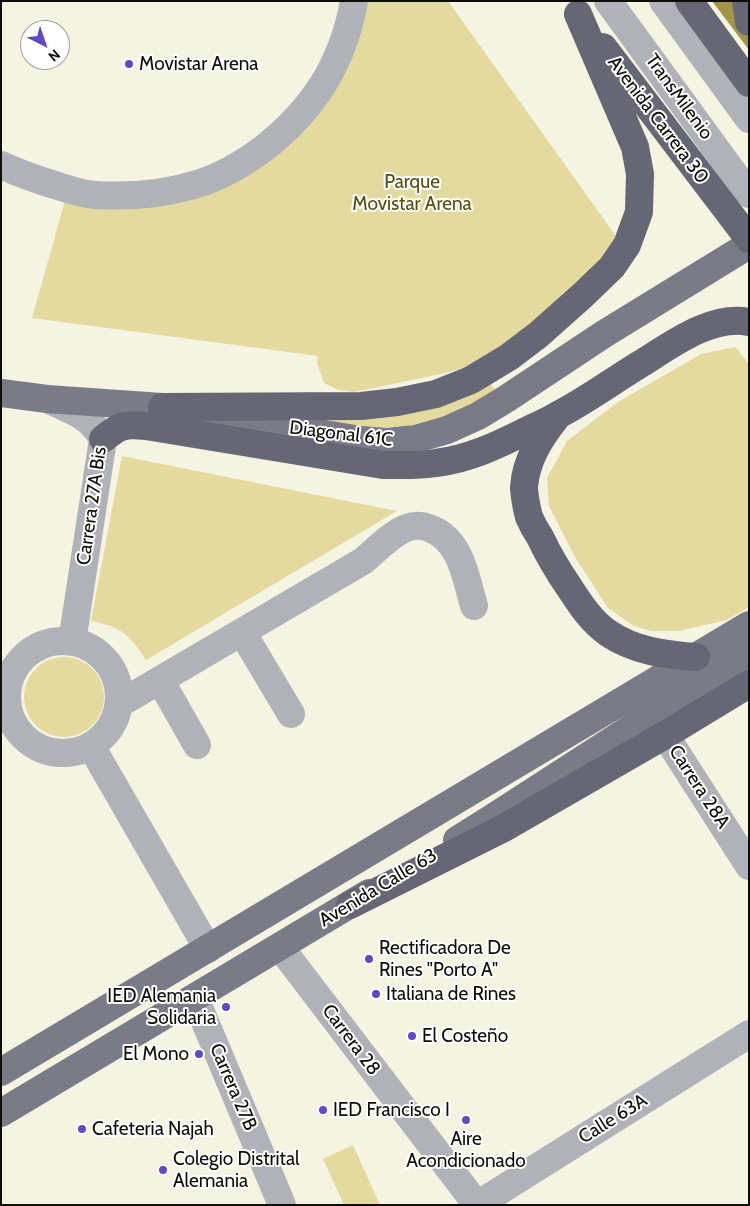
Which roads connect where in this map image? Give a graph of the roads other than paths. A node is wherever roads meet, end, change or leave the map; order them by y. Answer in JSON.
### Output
{"nodes":[{"id":1,"x":354,"y":1,"type":"edge"},
{"id":2,"x":608,"y":1,"type":"edge"},
{"id":3,"x":663,"y":1,"type":"edge"},
{"id":4,"x":689,"y":1,"type":"edge"},
{"id":5,"x":746,"y":1,"type":"edge"},
{"id":6,"x":573,"y":8,"type":"edge"},
{"id":7,"x":749,"y":22,"type":"edge"},
{"id":8,"x":749,"y":84,"type":"edge"},
{"id":9,"x":749,"y":119,"type":"edge"},
{"id":10,"x":1,"y":165,"type":"edge"},
{"id":11,"x":749,"y":194,"type":"edge"},
{"id":12,"x":749,"y":239,"type":"edge"},
{"id":13,"x":749,"y":244,"type":"edge"},
{"id":14,"x":749,"y":322,"type":"edge"},
{"id":15,"x":1,"y":393,"type":"edge"},
{"id":16,"x":47,"y":400,"type":"junction"},
{"id":17,"x":162,"y":407,"type":"junction"},
{"id":18,"x":559,"y":415,"type":"junction"},
{"id":19,"x":103,"y":439,"type":"junction"},
{"id":20,"x":474,"y":606,"type":"dead end"},
{"id":21,"x":749,"y":625,"type":"edge"},
{"id":22,"x":242,"y":632,"type":"junction"},
{"id":23,"x":72,"y":642,"type":"junction"},
{"id":24,"x":749,"y":653,"type":"edge"},
{"id":25,"x":708,"y":659,"type":"junction"},
{"id":26,"x":160,"y":680,"type":"junction"},
{"id":27,"x":749,"y":684,"type":"edge"},
{"id":28,"x":4,"y":694,"type":"edge"},
{"id":29,"x":119,"y":704,"type":"junction"},
{"id":30,"x":291,"y":714,"type":"dead end"},
{"id":31,"x":8,"y":732,"type":"edge"},
{"id":32,"x":665,"y":735,"type":"junction"},
{"id":33,"x":197,"y":745,"type":"dead end"},
{"id":34,"x":91,"y":746,"type":"junction"},
{"id":35,"x":749,"y":866,"type":"edge"},
{"id":36,"x":350,"y":905,"type":"junction"},
{"id":37,"x":280,"y":947,"type":"junction"},
{"id":38,"x":208,"y":948,"type":"junction"},
{"id":39,"x":195,"y":998,"type":"junction"},
{"id":40,"x":749,"y":1034,"type":"edge"},
{"id":41,"x":1,"y":1072,"type":"edge"},
{"id":42,"x":1,"y":1113,"type":"edge"},
{"id":43,"x":282,"y":1205,"type":"edge"},
{"id":44,"x":477,"y":1205,"type":"edge"}],
"edges":[{"from":1,"to":10,"type":"street"},
{"from":2,"to":11,"type":"street","name":"TransMilenio"},
{"from":3,"to":9,"type":"street"},
{"from":4,"to":8,"type":"highway"},
{"from":5,"to":7,"type":"highway"},
{"from":6,"to":12,"type":"highway","name":"Avenida Carrera 30"},
{"from":6,"to":17,"type":"highway"},
{"from":13,"to":17,"type":"main road","name":"Diagonal 61C"},
{"from":14,"to":18,"type":"highway"},
{"from":15,"to":16,"type":"main road","name":"Diagonal 61C"},
{"from":16,"to":17,"type":"main road","name":"Diagonal 61C"},
{"from":16,"to":19,"type":"street","name":"Carrera 27A Bis"},
{"from":18,"to":19,"type":"highway"},
{"from":18,"to":25,"type":"highway"},
{"from":19,"to":23,"type":"street","name":"Carrera 27A Bis"},
{"from":20,"to":22,"type":"street"},
{"from":21,"to":25,"type":"main road","name":"Avenida Calle 63"},
{"from":22,"to":26,"type":"street"},
{"from":22,"to":30,"type":"street"},
{"from":23,"to":28,"type":"street"},
{"from":23,"to":29,"type":"street"},
{"from":24,"to":25,"type":"main road","name":"Avenida Calle 63"},
{"from":25,"to":36,"type":"main road","name":"Avenida Calle 63"},
{"from":25,"to":38,"type":"main road","name":"Avenida Calle 63"},
{"from":26,"to":29,"type":"street"},
{"from":26,"to":33,"type":"street"},
{"from":27,"to":32,"type":"highway"},
{"from":28,"to":31,"type":"street"},
{"from":29,"to":34,"type":"street"},
{"from":31,"to":34,"type":"street"},
{"from":32,"to":35,"type":"street","name":"Carrera 28A"},
{"from":32,"to":36,"type":"highway"},
{"from":34,"to":38,"type":"street"},
{"from":36,"to":37,"type":"main road","name":"Avenida Calle 63"},
{"from":37,"to":39,"type":"main road","name":"Avenida Calle 63"},
{"from":37,"to":44,"type":"street","name":"Carrera 28"},
{"from":38,"to":41,"type":"main road","name":"Avenida Calle 63"},
{"from":39,"to":42,"type":"main road","name":"Avenida Calle 63"},
{"from":39,"to":43,"type":"street","name":"Carrera 27B"},
{"from":40,"to":44,"type":"street","name":"Calle 63A"}]}
